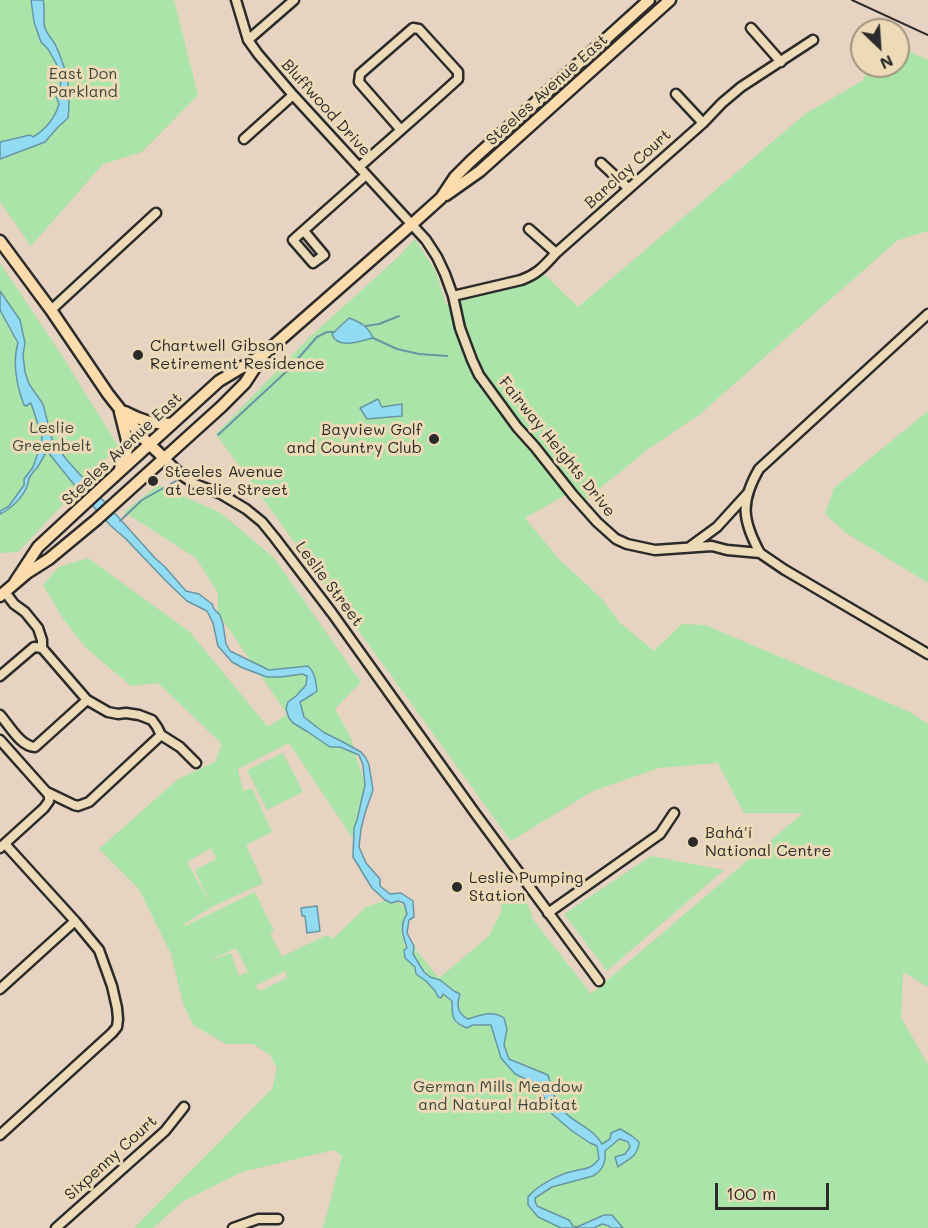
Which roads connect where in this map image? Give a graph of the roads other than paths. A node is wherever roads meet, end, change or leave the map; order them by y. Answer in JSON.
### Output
{"nodes":[{"id":1,"x":236,"y":0,"type":"edge"},
{"id":2,"x":294,"y":0,"type":"edge"},
{"id":3,"x":649,"y":0,"type":"edge"},
{"id":4,"x":670,"y":0,"type":"edge"},
{"id":5,"x":751,"y":28,"type":"dead end"},
{"id":6,"x":248,"y":40,"type":"junction"},
{"id":7,"x":813,"y":40,"type":"dead end"},
{"id":8,"x":781,"y":62,"type":"junction"},
{"id":9,"x":676,"y":94,"type":"dead end"},
{"id":10,"x":293,"y":95,"type":"junction"},
{"id":11,"x":703,"y":123,"type":"junction"},
{"id":12,"x":401,"y":130,"type":"junction"},
{"id":13,"x":244,"y":139,"type":"dead end"},
{"id":14,"x":601,"y":163,"type":"dead end"},
{"id":15,"x":359,"y":167,"type":"junction"},
{"id":16,"x":366,"y":175,"type":"junction"},
{"id":17,"x":628,"y":188,"type":"junction"},
{"id":18,"x":441,"y":198,"type":"junction"},
{"id":19,"x":156,"y":213,"type":"dead end"},
{"id":20,"x":411,"y":225,"type":"junction"},
{"id":21,"x":529,"y":229,"type":"dead end"},
{"id":22,"x":304,"y":231,"type":"dead end"},
{"id":23,"x":0,"y":241,"type":"edge"},
{"id":24,"x":556,"y":253,"type":"junction"},
{"id":25,"x":453,"y":296,"type":"junction"},
{"id":26,"x":51,"y":310,"type":"junction"},
{"id":27,"x":926,"y":318,"type":"edge"},
{"id":28,"x":264,"y":354,"type":"junction"},
{"id":29,"x":120,"y":409,"type":"junction"},
{"id":30,"x":172,"y":424,"type":"junction"},
{"id":31,"x":150,"y":444,"type":"junction"},
{"id":32,"x":164,"y":458,"type":"junction"},
{"id":33,"x":118,"y":473,"type":"junction"},
{"id":34,"x":749,"y":491,"type":"junction"},
{"id":35,"x":688,"y":548,"type":"junction"},
{"id":36,"x":760,"y":553,"type":"junction"},
{"id":37,"x":15,"y":582,"type":"junction"},
{"id":38,"x":2,"y":594,"type":"edge"},
{"id":39,"x":42,"y":648,"type":"junction"},
{"id":40,"x":928,"y":654,"type":"edge"},
{"id":41,"x":0,"y":676,"type":"edge"},
{"id":42,"x":87,"y":700,"type":"junction"},
{"id":43,"x":0,"y":715,"type":"edge"},
{"id":44,"x":161,"y":735,"type":"junction"},
{"id":45,"x":0,"y":740,"type":"edge"},
{"id":46,"x":196,"y":764,"type":"dead end"},
{"id":47,"x":47,"y":792,"type":"junction"},
{"id":48,"x":674,"y":813,"type":"dead end"},
{"id":49,"x":2,"y":846,"type":"edge"},
{"id":50,"x":548,"y":913,"type":"junction"},
{"id":51,"x":75,"y":921,"type":"junction"},
{"id":52,"x":599,"y":981,"type":"dead end"},
{"id":53,"x":0,"y":989,"type":"edge"},
{"id":54,"x":184,"y":1107,"type":"dead end"},
{"id":55,"x":0,"y":1135,"type":"edge"},
{"id":56,"x":278,"y":1219,"type":"dead end"},
{"id":57,"x":56,"y":1228,"type":"edge"},
{"id":58,"x":233,"y":1228,"type":"edge"}],
"edges":[{"from":1,"to":6,"type":"street","name":"Bluffwood Drive"},
{"from":2,"to":6,"type":"street"},
{"from":3,"to":18,"type":"main road","name":"Steeles Avenue East"},
{"from":4,"to":18,"type":"main road","name":"Steeles Avenue East"},
{"from":5,"to":8,"type":"street"},
{"from":6,"to":10,"type":"street","name":"Bluffwood Drive"},
{"from":7,"to":8,"type":"street","name":"Barclay Court"},
{"from":8,"to":11,"type":"street","name":"Barclay Court"},
{"from":9,"to":11,"type":"street"},
{"from":10,"to":13,"type":"street"},
{"from":10,"to":15,"type":"street","name":"Bluffwood Drive"},
{"from":11,"to":17,"type":"street","name":"Barclay Court"},
{"from":12,"to":12,"type":"street"},
{"from":12,"to":15,"type":"street"},
{"from":14,"to":17,"type":"street"},
{"from":15,"to":16,"type":"street","name":"Bluffwood Drive"},
{"from":16,"to":20,"type":"street","name":"Bluffwood Drive"},
{"from":16,"to":22,"type":"street"},
{"from":17,"to":24,"type":"street","name":"Barclay Court"},
{"from":18,"to":20,"type":"main road","name":"Steeles Avenue East"},
{"from":19,"to":26,"type":"street"},
{"from":20,"to":25,"type":"street","name":"Fairway Heights Drive"},
{"from":20,"to":28,"type":"main road","name":"Steeles Avenue East"},
{"from":21,"to":24,"type":"street"},
{"from":23,"to":26,"type":"main road","name":"Leslie Street"},
{"from":24,"to":25,"type":"street","name":"Barclay Court"},
{"from":25,"to":35,"type":"street","name":"Fairway Heights Drive"},
{"from":26,"to":29,"type":"main road","name":"Leslie Street"},
{"from":27,"to":34,"type":"street"},
{"from":28,"to":30,"type":"main road","name":"Steeles Avenue East"},
{"from":28,"to":32,"type":"main road","name":"Steeles Avenue East"},
{"from":29,"to":30,"type":"main road"},
{"from":29,"to":31,"type":"main road","name":"Leslie Street"},
{"from":29,"to":33,"type":"main road"},
{"from":30,"to":31,"type":"main road","name":"Steeles Avenue East"},
{"from":31,"to":32,"type":"main road","name":"Leslie Street"},
{"from":31,"to":33,"type":"main road","name":"Steeles Avenue East"},
{"from":32,"to":37,"type":"main road","name":"Steeles Avenue East"},
{"from":32,"to":50,"type":"street","name":"Leslie Street"},
{"from":33,"to":37,"type":"main road","name":"Steeles Avenue East"},
{"from":34,"to":35,"type":"street"},
{"from":34,"to":36,"type":"street"},
{"from":35,"to":36,"type":"street","name":"Fairway Heights Drive"},
{"from":36,"to":40,"type":"street","name":"Fairway Heights Drive"},
{"from":37,"to":38,"type":"main road","name":"Steeles Avenue East"},
{"from":38,"to":39,"type":"street"},
{"from":39,"to":41,"type":"street"},
{"from":39,"to":42,"type":"street"},
{"from":42,"to":43,"type":"street"},
{"from":42,"to":44,"type":"street"},
{"from":44,"to":46,"type":"street"},
{"from":44,"to":47,"type":"street"},
{"from":45,"to":47,"type":"street"},
{"from":47,"to":49,"type":"street"},
{"from":48,"to":50,"type":"street"},
{"from":49,"to":51,"type":"street"},
{"from":50,"to":52,"type":"street","name":"Leslie Street"},
{"from":51,"to":53,"type":"street"},
{"from":51,"to":55,"type":"street"},
{"from":54,"to":57,"type":"street","name":"Sixpenny Court"},
{"from":56,"to":58,"type":"street"}]}
